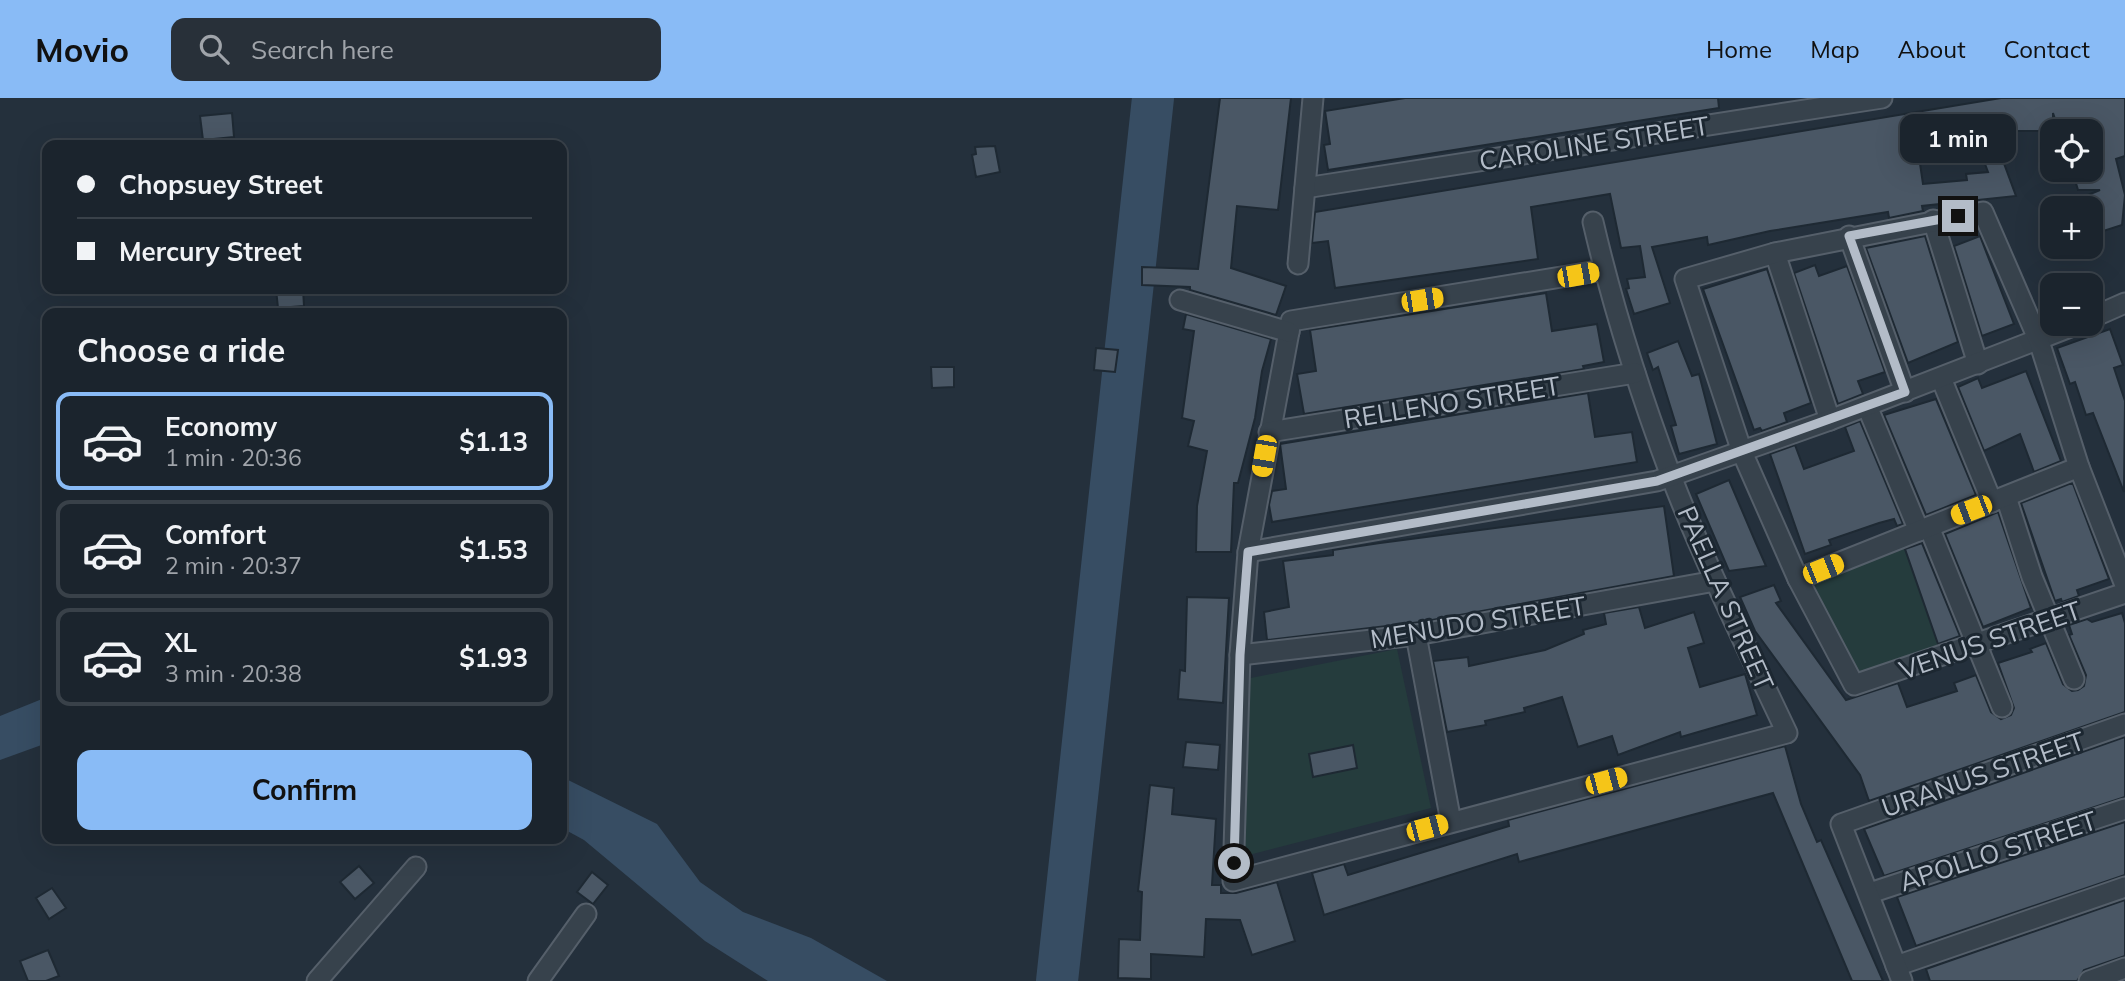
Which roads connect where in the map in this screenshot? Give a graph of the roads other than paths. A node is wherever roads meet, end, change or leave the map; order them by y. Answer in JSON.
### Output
{"nodes":[{"id":1,"x":1315,"y":98,"type":"edge"},
{"id":2,"x":1882,"y":98,"type":"edge"},
{"id":3,"x":1305,"y":188,"type":"junction"},
{"id":4,"x":1933,"y":220,"type":"junction"},
{"id":5,"x":1592,"y":222,"type":"dead end"},
{"id":6,"x":1849,"y":236,"type":"junction"},
{"id":7,"x":1775,"y":253,"type":"junction"},
{"id":8,"x":1298,"y":264,"type":"dead end"},
{"id":9,"x":1604,"y":270,"type":"junction"},
{"id":10,"x":1180,"y":300,"type":"dead end"},
{"id":11,"x":2125,"y":303,"type":"edge"},
{"id":12,"x":2103,"y":313,"type":"edge"},
{"id":13,"x":1290,"y":327,"type":"junction"},
{"id":14,"x":2050,"y":336,"type":"edge"},
{"id":15,"x":2039,"y":341,"type":"junction"},
{"id":16,"x":1978,"y":364,"type":"junction"},
{"id":17,"x":1636,"y":373,"type":"junction"},
{"id":18,"x":1941,"y":378,"type":"junction"},
{"id":19,"x":1905,"y":392,"type":"junction"},
{"id":20,"x":1867,"y":406,"type":"junction"},
{"id":21,"x":1830,"y":420,"type":"junction"},
{"id":22,"x":1269,"y":432,"type":"junction"},
{"id":23,"x":1742,"y":452,"type":"junction"},
{"id":24,"x":2079,"y":467,"type":"junction"},
{"id":25,"x":1671,"y":476,"type":"junction"},
{"id":26,"x":1999,"y":500,"type":"junction"},
{"id":27,"x":1924,"y":529,"type":"junction"},
{"id":28,"x":1248,"y":552,"type":"junction"},
{"id":29,"x":1798,"y":579,"type":"junction"},
{"id":30,"x":1716,"y":581,"type":"junction"},
{"id":31,"x":2125,"y":585,"type":"edge"},
{"id":32,"x":2125,"y":593,"type":"edge"},
{"id":33,"x":2050,"y":620,"type":"junction"},
{"id":34,"x":1416,"y":635,"type":"junction"},
{"id":35,"x":1976,"y":645,"type":"junction"},
{"id":36,"x":1240,"y":655,"type":"junction"},
{"id":37,"x":2074,"y":679,"type":"dead end"},
{"id":38,"x":2002,"y":707,"type":"dead end"},
{"id":39,"x":2125,"y":724,"type":"edge"},
{"id":40,"x":2125,"y":809,"type":"edge"},
{"id":41,"x":1451,"y":822,"type":"junction"},
{"id":42,"x":416,"y":867,"type":"dead end"},
{"id":43,"x":2125,"y":887,"type":"edge"},
{"id":44,"x":1870,"y":893,"type":"junction"},
{"id":45,"x":586,"y":914,"type":"dead end"},
{"id":46,"x":2125,"y":968,"type":"edge"},
{"id":47,"x":1899,"y":973,"type":"edge"},
{"id":48,"x":317,"y":981,"type":"edge"},
{"id":49,"x":538,"y":981,"type":"edge"},
{"id":50,"x":2088,"y":981,"type":"edge"}],
"edges":[{"from":1,"to":3,"type":"street"},
{"from":2,"to":3,"type":"street","name":"CAROLINE STREET"},
{"from":3,"to":8,"type":"street"},
{"from":4,"to":6,"type":"street"},
{"from":4,"to":15,"type":"street"},
{"from":4,"to":16,"type":"street"},
{"from":5,"to":9,"type":"street","name":"PAELLA STREET"},
{"from":6,"to":7,"type":"street"},
{"from":6,"to":19,"type":"street"},
{"from":7,"to":21,"type":"street"},
{"from":7,"to":23,"type":"street"},
{"from":9,"to":13,"type":"street"},
{"from":9,"to":17,"type":"street","name":"PAELLA STREET"},
{"from":10,"to":13,"type":"street"},
{"from":11,"to":12,"type":"street"},
{"from":13,"to":22,"type":"street"},
{"from":14,"to":15,"type":"street"},
{"from":15,"to":16,"type":"street"},
{"from":15,"to":24,"type":"street"},
{"from":16,"to":18,"type":"street"},
{"from":17,"to":22,"type":"street","name":"RELLENO STREET"},
{"from":17,"to":25,"type":"street","name":"PAELLA STREET"},
{"from":18,"to":19,"type":"street"},
{"from":18,"to":26,"type":"street"},
{"from":19,"to":20,"type":"street"},
{"from":20,"to":21,"type":"street"},
{"from":20,"to":27,"type":"street"},
{"from":21,"to":23,"type":"street"},
{"from":22,"to":28,"type":"street"},
{"from":23,"to":25,"type":"street"},
{"from":23,"to":29,"type":"street"},
{"from":24,"to":26,"type":"street"},
{"from":24,"to":31,"type":"street"},
{"from":25,"to":28,"type":"street"},
{"from":25,"to":30,"type":"street","name":"PAELLA STREET"},
{"from":26,"to":27,"type":"street"},
{"from":26,"to":33,"type":"street"},
{"from":27,"to":29,"type":"street"},
{"from":27,"to":35,"type":"street"},
{"from":28,"to":36,"type":"street"},
{"from":29,"to":35,"type":"street","name":"VENUS STREET"},
{"from":30,"to":34,"type":"street","name":"MENUDO STREET"},
{"from":30,"to":41,"type":"street","name":"PAELLA STREET"},
{"from":32,"to":33,"type":"street","name":"VENUS STREET"},
{"from":33,"to":35,"type":"street","name":"VENUS STREET"},
{"from":33,"to":37,"type":"street"},
{"from":34,"to":36,"type":"street","name":"MENUDO STREET"},
{"from":34,"to":41,"type":"street"},
{"from":35,"to":38,"type":"street"},
{"from":36,"to":41,"type":"street"},
{"from":39,"to":44,"type":"street","name":"URANUS STREET"},
{"from":40,"to":44,"type":"street","name":"APOLLO STREET"},
{"from":42,"to":48,"type":"street"},
{"from":43,"to":47,"type":"street"},
{"from":44,"to":47,"type":"street"},
{"from":45,"to":49,"type":"street"},
{"from":46,"to":50,"type":"street"}]}
